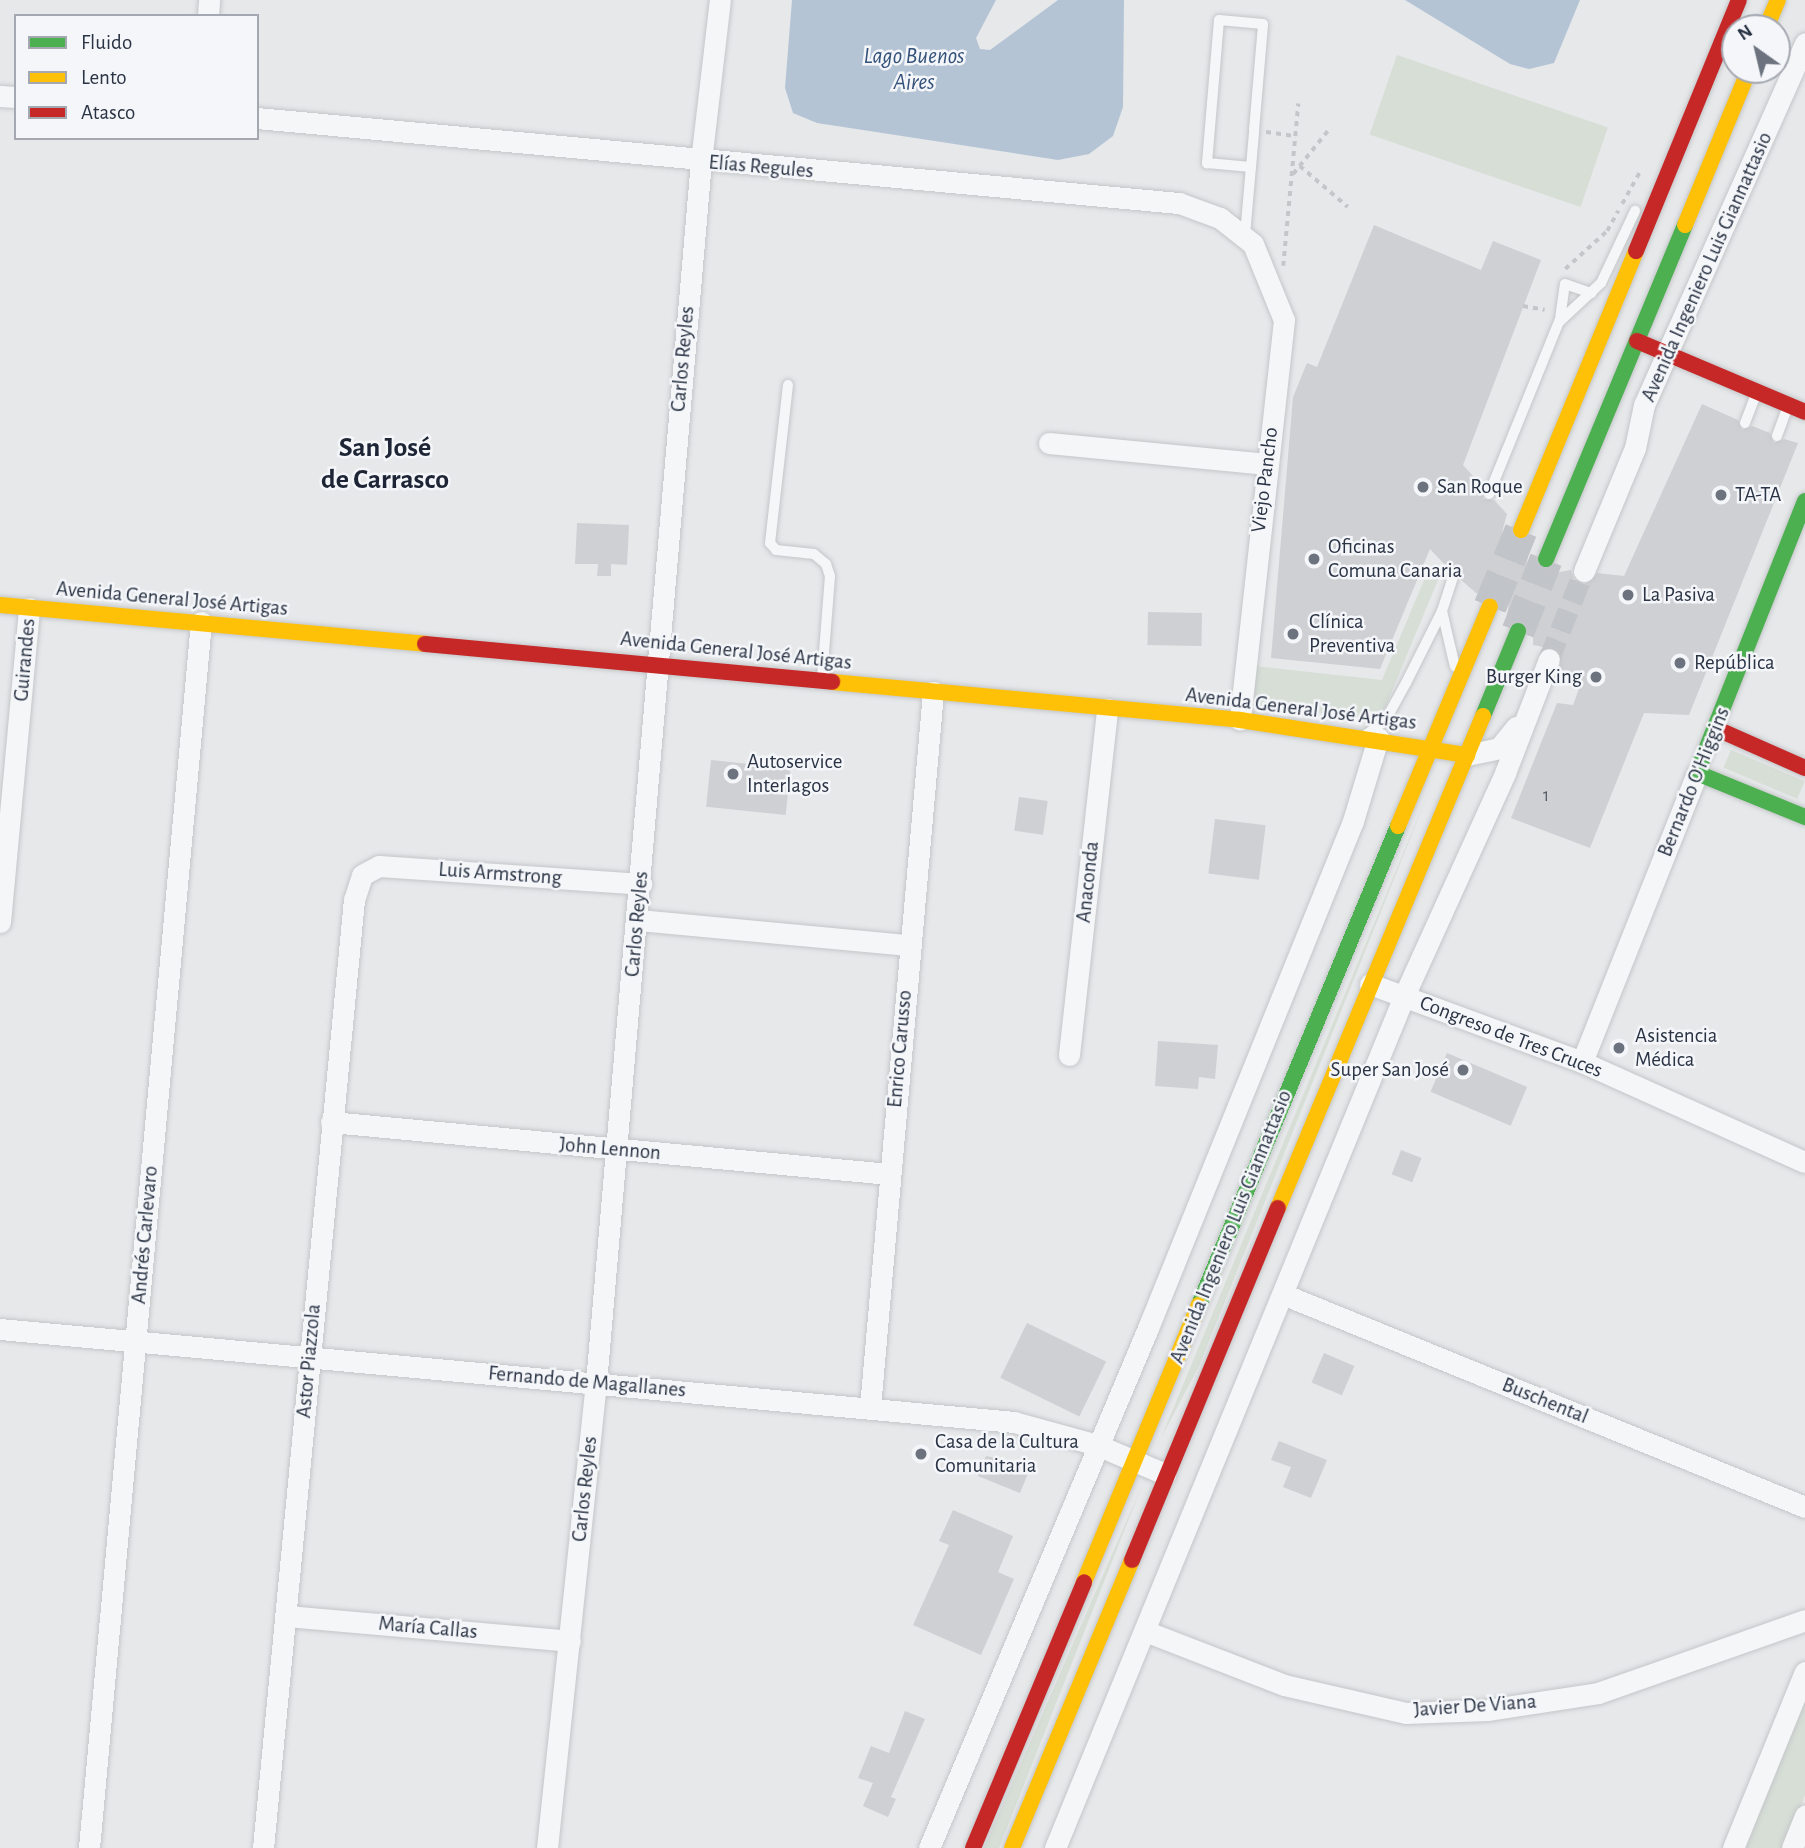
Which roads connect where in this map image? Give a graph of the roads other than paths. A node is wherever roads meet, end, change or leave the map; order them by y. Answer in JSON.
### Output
{"nodes":[{"id":1,"x":720,"y":0,"type":"edge"},
{"id":2,"x":1739,"y":0,"type":"edge"},
{"id":3,"x":1805,"y":43,"type":"edge"},
{"id":4,"x":1800,"y":67,"type":"edge"},
{"id":5,"x":1743,"y":84,"type":"edge"},
{"id":6,"x":259,"y":117,"type":"edge"},
{"id":7,"x":701,"y":161,"type":"junction"},
{"id":8,"x":1251,"y":167,"type":"junction"},
{"id":9,"x":1664,"y":179,"type":"junction"},
{"id":10,"x":1249,"y":240,"type":"junction"},
{"id":11,"x":1591,"y":293,"type":"junction"},
{"id":12,"x":1559,"y":322,"type":"junction"},
{"id":13,"x":1637,"y":341,"type":"junction"},
{"id":14,"x":1670,"y":354,"type":"junction"},
{"id":15,"x":788,"y":385,"type":"dead end"},
{"id":16,"x":1757,"y":391,"type":"junction"},
{"id":17,"x":1788,"y":405,"type":"junction"},
{"id":18,"x":1805,"y":412,"type":"edge"},
{"id":19,"x":1745,"y":423,"type":"dead end"},
{"id":20,"x":1777,"y":436,"type":"dead end"},
{"id":21,"x":1049,"y":443,"type":"dead end"},
{"id":22,"x":1267,"y":464,"type":"junction"},
{"id":23,"x":1489,"y":494,"type":"dead end"},
{"id":24,"x":1805,"y":501,"type":"edge"},
{"id":25,"x":1521,"y":530,"type":"tunnel mouth"},
{"id":26,"x":1546,"y":559,"type":"tunnel mouth"},
{"id":27,"x":1584,"y":571,"type":"tunnel mouth"},
{"id":28,"x":1454,"y":573,"type":"dead end"},
{"id":29,"x":0,"y":605,"type":"edge"},
{"id":30,"x":1490,"y":606,"type":"tunnel mouth"},
{"id":31,"x":30,"y":608,"type":"junction"},
{"id":32,"x":1442,"y":611,"type":"junction"},
{"id":33,"x":201,"y":622,"type":"junction"},
{"id":34,"x":1518,"y":632,"type":"tunnel mouth"},
{"id":35,"x":1549,"y":659,"type":"tunnel mouth"},
{"id":36,"x":656,"y":664,"type":"junction"},
{"id":37,"x":1457,"y":679,"type":"junction"},
{"id":38,"x":821,"y":681,"type":"junction"},
{"id":39,"x":933,"y":692,"type":"junction"},
{"id":40,"x":1536,"y":696,"type":"junction"},
{"id":41,"x":1107,"y":709,"type":"junction"},
{"id":42,"x":1240,"y":720,"type":"junction"},
{"id":43,"x":1717,"y":729,"type":"junction"},
{"id":44,"x":1370,"y":737,"type":"junction"},
{"id":45,"x":1429,"y":747,"type":"junction"},
{"id":46,"x":1467,"y":755,"type":"junction"},
{"id":47,"x":1805,"y":768,"type":"edge"},
{"id":48,"x":1697,"y":773,"type":"junction"},
{"id":49,"x":1805,"y":817,"type":"edge"},
{"id":50,"x":3,"y":865,"type":"edge"},
{"id":51,"x":362,"y":875,"type":"joint"},
{"id":52,"x":641,"y":884,"type":"junction"},
{"id":53,"x":638,"y":920,"type":"junction"},
{"id":54,"x":0,"y":922,"type":"edge"},
{"id":55,"x":909,"y":945,"type":"junction"},
{"id":56,"x":1370,"y":984,"type":"junction"},
{"id":57,"x":1404,"y":996,"type":"junction"},
{"id":58,"x":1069,"y":1055,"type":"dead end"},
{"id":59,"x":1582,"y":1062,"type":"junction"},
{"id":60,"x":331,"y":1122,"type":"junction"},
{"id":61,"x":617,"y":1149,"type":"junction"},
{"id":62,"x":1805,"y":1162,"type":"edge"},
{"id":63,"x":889,"y":1174,"type":"junction"},
{"id":64,"x":1285,"y":1295,"type":"junction"},
{"id":65,"x":1190,"y":1325,"type":"junction"},
{"id":66,"x":1148,"y":1328,"type":"junction"},
{"id":67,"x":0,"y":1329,"type":"edge"},
{"id":68,"x":135,"y":1340,"type":"junction"},
{"id":69,"x":309,"y":1356,"type":"junction"},
{"id":70,"x":596,"y":1383,"type":"junction"},
{"id":71,"x":870,"y":1407,"type":"junction"},
{"id":72,"x":1097,"y":1446,"type":"junction"},
{"id":73,"x":1133,"y":1461,"type":"junction"},
{"id":74,"x":1165,"y":1474,"type":"junction"},
{"id":75,"x":1805,"y":1507,"type":"edge"},
{"id":76,"x":286,"y":1616,"type":"junction"},
{"id":77,"x":1805,"y":1620,"type":"edge"},
{"id":78,"x":1146,"y":1631,"type":"junction"},
{"id":79,"x":570,"y":1640,"type":"junction"},
{"id":80,"x":1805,"y":1672,"type":"edge"},
{"id":81,"x":1805,"y":1816,"type":"edge"},
{"id":82,"x":89,"y":1848,"type":"edge"},
{"id":83,"x":263,"y":1848,"type":"edge"},
{"id":84,"x":547,"y":1848,"type":"edge"},
{"id":85,"x":929,"y":1848,"type":"edge"},
{"id":86,"x":973,"y":1848,"type":"edge"},
{"id":87,"x":1012,"y":1848,"type":"edge"},
{"id":88,"x":1055,"y":1848,"type":"edge"},
{"id":89,"x":1733,"y":1848,"type":"edge"},
{"id":90,"x":1792,"y":1848,"type":"edge"}],
"edges":[{"from":1,"to":7,"type":"street","name":"Carlos Reyles"},
{"from":2,"to":9,"type":"main road"},
{"from":3,"to":4,"type":"street","name":"Avenida Ingeniero Luis Giannattasio"},
{"from":4,"to":14,"type":"street","name":"Avenida Ingeniero Luis Giannattasio"},
{"from":5,"to":13,"type":"main road","name":"Avenida Ingeniero Luis Giannattasio"},
{"from":6,"to":7,"type":"street","name":"Elías Regules"},
{"from":7,"to":10,"type":"street","name":"Elías Regules"},
{"from":7,"to":36,"type":"street","name":"Carlos Reyles"},
{"from":8,"to":8,"type":"lane"},
{"from":8,"to":10,"type":"lane"},
{"from":9,"to":11,"type":"lane"},
{"from":9,"to":25,"type":"main road"},
{"from":10,"to":22,"type":"street","name":"Viejo Pancho"},
{"from":11,"to":12,"type":"lane"},
{"from":11,"to":12,"type":"lane"},
{"from":12,"to":23,"type":"lane"},
{"from":13,"to":14,"type":"main road"},
{"from":13,"to":26,"type":"main road","name":"Avenida Ingeniero Luis Giannattasio"},
{"from":14,"to":16,"type":"main road"},
{"from":14,"to":27,"type":"street","name":"Avenida Ingeniero Luis Giannattasio"},
{"from":15,"to":38,"type":"lane"},
{"from":16,"to":17,"type":"main road"},
{"from":16,"to":19,"type":"lane"},
{"from":17,"to":18,"type":"main road"},
{"from":17,"to":20,"type":"lane"},
{"from":21,"to":22,"type":"street"},
{"from":22,"to":42,"type":"street","name":"Viejo Pancho"},
{"from":24,"to":43,"type":"main road","name":"Bernardo O'Higgins"},
{"from":28,"to":32,"type":"lane"},
{"from":29,"to":31,"type":"main road","name":"Avenida General José Artigas"},
{"from":30,"to":37,"type":"main road","name":"Avenida Ingeniero Luis Giannattasio"},
{"from":31,"to":33,"type":"main road","name":"Avenida General José Artigas"},
{"from":31,"to":50,"type":"street","name":"Guirandes"},
{"from":32,"to":37,"type":"lane"},
{"from":32,"to":44,"type":"lane"},
{"from":33,"to":36,"type":"main road","name":"Avenida General José Artigas"},
{"from":33,"to":68,"type":"street","name":"Andrés Carlevaro"},
{"from":34,"to":46,"type":"main road","name":"Avenida Ingeniero Luis Giannattasio"},
{"from":35,"to":40,"type":"street"},
{"from":36,"to":38,"type":"main road","name":"Avenida General José Artigas"},
{"from":36,"to":52,"type":"street","name":"Carlos Reyles"},
{"from":37,"to":45,"type":"main road","name":"Avenida Ingeniero Luis Giannattasio"},
{"from":38,"to":39,"type":"main road","name":"Avenida General José Artigas"},
{"from":39,"to":41,"type":"main road","name":"Avenida General José Artigas"},
{"from":39,"to":55,"type":"street","name":"Enrico Carusso"},
{"from":40,"to":46,"type":"street"},
{"from":40,"to":57,"type":"street"},
{"from":41,"to":42,"type":"main road","name":"Avenida General José Artigas"},
{"from":41,"to":58,"type":"street","name":"Anaconda"},
{"from":42,"to":44,"type":"main road","name":"Avenida General José Artigas"},
{"from":43,"to":47,"type":"main road"},
{"from":43,"to":48,"type":"main road","name":"Bernardo O'Higgins"},
{"from":44,"to":45,"type":"main road","name":"Avenida General José Artigas"},
{"from":44,"to":66,"type":"street","name":"Avenida Ingeniero Luis Giannattasio"},
{"from":45,"to":46,"type":"main road","name":"Avenida General José Artigas"},
{"from":45,"to":65,"type":"main road","name":"Avenida Ingeniero Luis Giannattasio"},
{"from":46,"to":56,"type":"main road","name":"Avenida Ingeniero Luis Giannattasio"},
{"from":48,"to":49,"type":"main road"},
{"from":48,"to":59,"type":"street","name":"Bernardo O'Higgins"},
{"from":50,"to":54,"type":"street","name":"Guirandes"},
{"from":51,"to":52,"type":"street","name":"Luis Armstrong"},
{"from":51,"to":60,"type":"street","name":"Astor Piazzola"},
{"from":52,"to":53,"type":"street","name":"Carlos Reyles"},
{"from":53,"to":55,"type":"street"},
{"from":53,"to":61,"type":"street","name":"Carlos Reyles"},
{"from":55,"to":63,"type":"street","name":"Enrico Carusso"},
{"from":56,"to":57,"type":"street","name":"Congreso de Tres Cruces"},
{"from":56,"to":74,"type":"main road","name":"Avenida Ingeniero Luis Giannattasio"},
{"from":57,"to":59,"type":"street","name":"Congreso de Tres Cruces"},
{"from":57,"to":64,"type":"street"},
{"from":59,"to":62,"type":"street","name":"Congreso de Tres Cruces"},
{"from":60,"to":61,"type":"street","name":"John Lennon"},
{"from":60,"to":69,"type":"street","name":"Astor Piazzola"},
{"from":61,"to":63,"type":"street","name":"John Lennon"},
{"from":61,"to":70,"type":"street","name":"Carlos Reyles"},
{"from":63,"to":71,"type":"street","name":"Enrico Carusso"},
{"from":64,"to":75,"type":"street","name":"Buschental"},
{"from":64,"to":78,"type":"street"},
{"from":65,"to":66,"type":"street"},
{"from":65,"to":73,"type":"main road","name":"Avenida Ingeniero Luis Giannattasio"},
{"from":66,"to":72,"type":"street","name":"Avenida Ingeniero Luis Giannattasio"},
{"from":67,"to":68,"type":"street","name":"Fernando de Magallanes"},
{"from":68,"to":69,"type":"street","name":"Fernando de Magallanes"},
{"from":68,"to":82,"type":"street","name":"Andrés Carlevaro"},
{"from":69,"to":70,"type":"street","name":"Fernando de Magallanes"},
{"from":69,"to":76,"type":"street","name":"Astor Piazzola"},
{"from":70,"to":71,"type":"street","name":"Fernando de Magallanes"},
{"from":70,"to":79,"type":"street","name":"Carlos Reyles"},
{"from":71,"to":72,"type":"street","name":"Fernando de Magallanes"},
{"from":72,"to":73,"type":"street","name":"Fernando de Magallanes"},
{"from":72,"to":85,"type":"street","name":"Avenida Ingeniero Luis Giannattasio"},
{"from":73,"to":74,"type":"street","name":"Fernando de Magallanes"},
{"from":73,"to":86,"type":"main road","name":"Avenida Ingeniero Luis Giannattasio"},
{"from":74,"to":87,"type":"main road","name":"Avenida Ingeniero Luis Giannattasio"},
{"from":76,"to":79,"type":"street","name":"María Callas"},
{"from":76,"to":83,"type":"street","name":"Astor Piazzola"},
{"from":77,"to":78,"type":"street","name":"Javier De Viana"},
{"from":78,"to":88,"type":"street"},
{"from":79,"to":84,"type":"street","name":"Carlos Reyles"},
{"from":80,"to":89,"type":"street"},
{"from":81,"to":90,"type":"street"}]}
